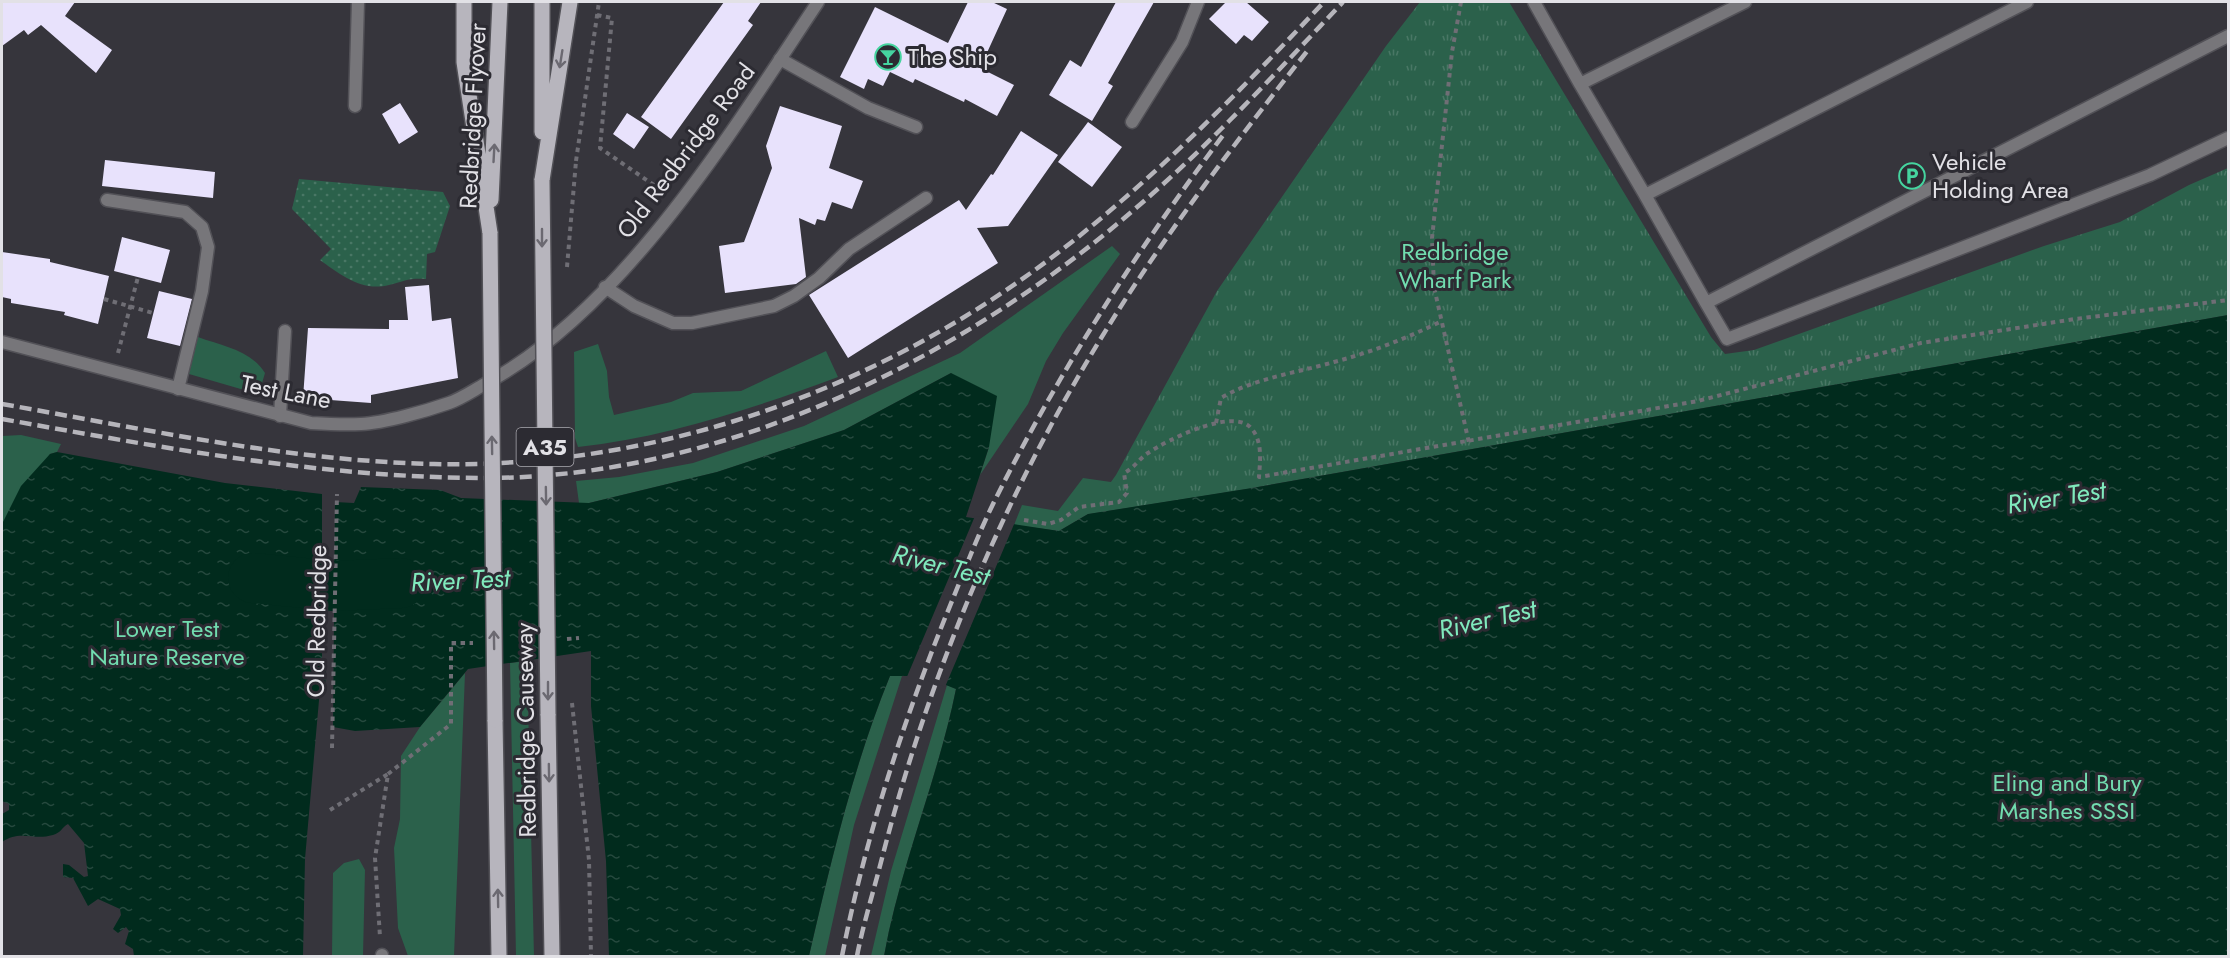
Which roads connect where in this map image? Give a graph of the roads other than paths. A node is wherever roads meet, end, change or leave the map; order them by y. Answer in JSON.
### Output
{"nodes":[{"id":1,"x":358,"y":2,"type":"edge"},
{"id":2,"x":464,"y":2,"type":"edge"},
{"id":3,"x":500,"y":2,"type":"edge"},
{"id":4,"x":542,"y":2,"type":"edge"},
{"id":5,"x":570,"y":2,"type":"edge"},
{"id":6,"x":818,"y":2,"type":"edge"},
{"id":7,"x":1198,"y":2,"type":"edge"},
{"id":8,"x":1534,"y":2,"type":"edge"},
{"id":9,"x":1744,"y":2,"type":"edge"},
{"id":10,"x":2026,"y":2,"type":"edge"},
{"id":11,"x":2229,"y":36,"type":"edge"},
{"id":12,"x":780,"y":59,"type":"junction"},
{"id":13,"x":1580,"y":84,"type":"junction"},
{"id":14,"x":355,"y":106,"type":"dead end"},
{"id":15,"x":1132,"y":122,"type":"dead end"},
{"id":16,"x":915,"y":128,"type":"dead end"},
{"id":17,"x":2229,"y":138,"type":"edge"},
{"id":18,"x":542,"y":180,"type":"junction"},
{"id":19,"x":1645,"y":195,"type":"junction"},
{"id":20,"x":926,"y":198,"type":"dead end"},
{"id":21,"x":107,"y":200,"type":"dead end"},
{"id":22,"x":490,"y":233,"type":"junction"},
{"id":23,"x":605,"y":288,"type":"junction"},
{"id":24,"x":1706,"y":303,"type":"junction"},
{"id":25,"x":578,"y":317,"type":"joint"},
{"id":26,"x":285,"y":331,"type":"dead end"},
{"id":27,"x":2,"y":342,"type":"edge"},
{"id":28,"x":178,"y":389,"type":"junction"},
{"id":29,"x":280,"y":416,"type":"junction"},
{"id":30,"x":499,"y":957,"type":"edge"},
{"id":31,"x":552,"y":957,"type":"edge"}],
"edges":[{"from":1,"to":14,"type":"street"},
{"from":2,"to":22,"type":"main road","number":"A35"},
{"from":22,"to":3,"type":"main road","name":"Redbridge Flyover","number":"A35","one_way":true},
{"from":4,"to":18,"type":"main road","number":"A35"},
{"from":5,"to":18,"type":"main road","number":"A35","one_way":true},
{"from":6,"to":12,"type":"street","name":"Old Redbridge Road"},
{"from":7,"to":15,"type":"street"},
{"from":8,"to":13,"type":"street"},
{"from":9,"to":13,"type":"street"},
{"from":10,"to":19,"type":"street"},
{"from":11,"to":24,"type":"street"},
{"from":12,"to":16,"type":"street"},
{"from":12,"to":23,"type":"street","name":"Old Redbridge Road"},
{"from":13,"to":19,"type":"street"},
{"from":17,"to":24,"type":"street"},
{"from":18,"to":31,"type":"main road","name":"Redbridge Causeway","number":"A35","one_way":true,"bridge":true},
{"from":19,"to":24,"type":"street"},
{"from":20,"to":23,"type":"street"},
{"from":21,"to":28,"type":"street"},
{"from":30,"to":22,"type":"main road","name":"Redbridge Causeway","number":"A35","one_way":true,"bridge":true},
{"from":23,"to":25,"type":"street","name":"Old Redbridge Road"},
{"from":25,"to":29,"type":"street","name":"Test Lane"},
{"from":26,"to":29,"type":"street"},
{"from":27,"to":28,"type":"street","name":"Test Lane"},
{"from":28,"to":29,"type":"street","name":"Test Lane"}]}
